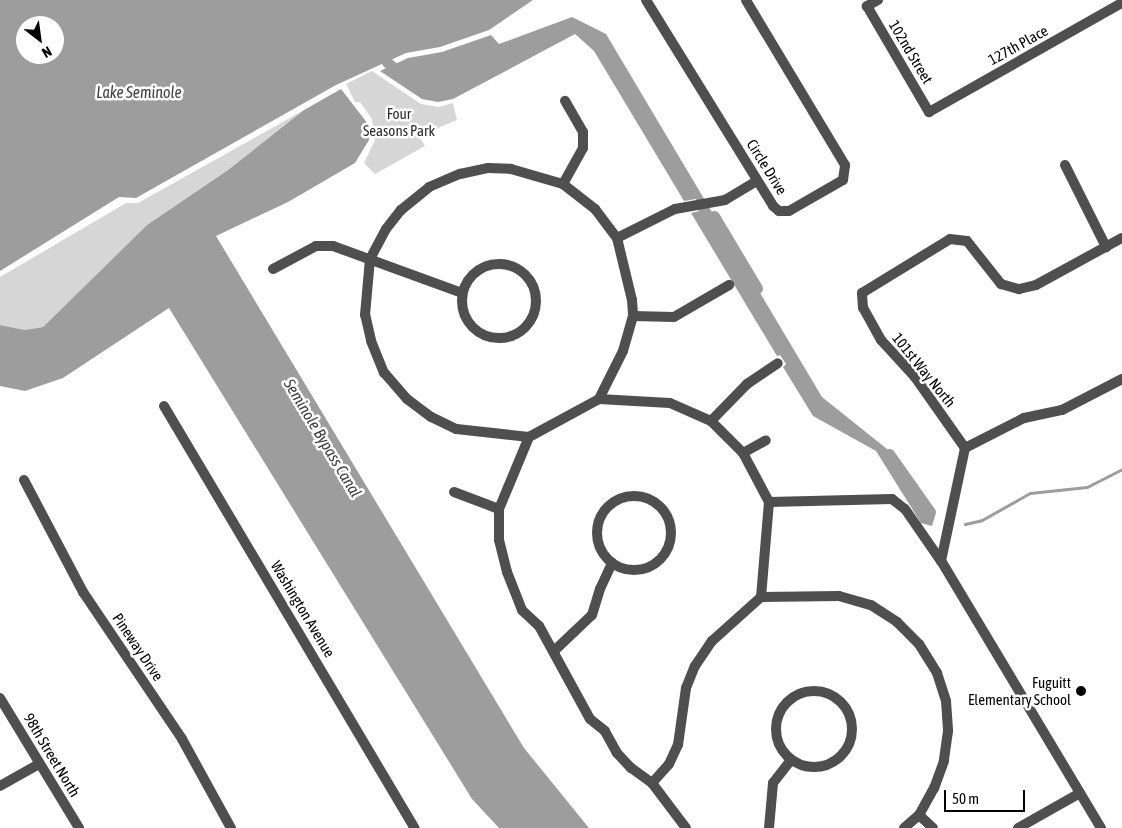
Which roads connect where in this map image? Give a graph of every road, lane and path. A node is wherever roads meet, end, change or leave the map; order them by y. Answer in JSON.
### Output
{"nodes":[{"id":1,"x":646,"y":0,"type":"edge"},
{"id":2,"x":746,"y":0,"type":"edge"},
{"id":3,"x":878,"y":0,"type":"edge"},
{"id":4,"x":1122,"y":4,"type":"edge"},
{"id":5,"x":565,"y":101,"type":"dead end"},
{"id":6,"x":929,"y":112,"type":"joint"},
{"id":7,"x":1065,"y":165,"type":"dead end"},
{"id":8,"x":757,"y":181,"type":"junction"},
{"id":9,"x":563,"y":184,"type":"junction"},
{"id":10,"x":617,"y":238,"type":"junction"},
{"id":11,"x":1122,"y":238,"type":"edge"},
{"id":12,"x":1106,"y":247,"type":"junction"},
{"id":13,"x":370,"y":259,"type":"junction"},
{"id":14,"x":273,"y":269,"type":"dead end"},
{"id":15,"x":729,"y":285,"type":"dead end"},
{"id":16,"x":462,"y":293,"type":"junction"},
{"id":17,"x":633,"y":316,"type":"junction"},
{"id":18,"x":778,"y":363,"type":"dead end"},
{"id":19,"x":1122,"y":379,"type":"edge"},
{"id":20,"x":598,"y":399,"type":"junction"},
{"id":21,"x":164,"y":406,"type":"dead end"},
{"id":22,"x":711,"y":421,"type":"junction"},
{"id":23,"x":529,"y":437,"type":"junction"},
{"id":24,"x":766,"y":440,"type":"dead end"},
{"id":25,"x":965,"y":448,"type":"junction"},
{"id":26,"x":743,"y":453,"type":"junction"},
{"id":27,"x":24,"y":480,"type":"dead end"},
{"id":28,"x":454,"y":492,"type":"dead end"},
{"id":29,"x":769,"y":502,"type":"junction"},
{"id":30,"x":499,"y":509,"type":"junction"},
{"id":31,"x":941,"y":562,"type":"junction"},
{"id":32,"x":612,"y":564,"type":"junction"},
{"id":33,"x":761,"y":597,"type":"junction"},
{"id":34,"x":554,"y":651,"type":"junction"},
{"id":35,"x":0,"y":698,"type":"edge"},
{"id":36,"x":791,"y":760,"type":"junction"},
{"id":37,"x":39,"y":764,"type":"junction"},
{"id":38,"x":652,"y":783,"type":"junction"},
{"id":39,"x":0,"y":786,"type":"edge"},
{"id":40,"x":1080,"y":792,"type":"junction"},
{"id":41,"x":919,"y":816,"type":"junction"},
{"id":42,"x":79,"y":828,"type":"edge"},
{"id":43,"x":230,"y":828,"type":"edge"},
{"id":44,"x":415,"y":828,"type":"edge"},
{"id":45,"x":686,"y":828,"type":"edge"},
{"id":46,"x":769,"y":828,"type":"edge"},
{"id":47,"x":904,"y":828,"type":"edge"},
{"id":48,"x":933,"y":828,"type":"edge"},
{"id":49,"x":1018,"y":828,"type":"edge"},
{"id":50,"x":1101,"y":828,"type":"edge"}],
"edges":[{"from":1,"to":8,"type":"street","name":"Circle Drive"},
{"from":2,"to":8,"type":"street","name":"Circle Drive"},
{"from":3,"to":6,"type":"street","name":"102nd Street"},
{"from":4,"to":6,"type":"street","name":"127th Place"},
{"from":5,"to":9,"type":"street"},
{"from":7,"to":12,"type":"street"},
{"from":8,"to":10,"type":"street"},
{"from":9,"to":10,"type":"street"},
{"from":9,"to":13,"type":"street"},
{"from":10,"to":17,"type":"street"},
{"from":11,"to":12,"type":"street"},
{"from":12,"to":25,"type":"street","name":"101st Way North"},
{"from":13,"to":14,"type":"street"},
{"from":13,"to":16,"type":"street"},
{"from":13,"to":23,"type":"street"},
{"from":15,"to":17,"type":"street"},
{"from":16,"to":16,"type":"street"},
{"from":17,"to":20,"type":"street"},
{"from":18,"to":22,"type":"street"},
{"from":19,"to":25,"type":"street"},
{"from":20,"to":22,"type":"street"},
{"from":20,"to":23,"type":"street"},
{"from":21,"to":44,"type":"street","name":"Washington Avenue"},
{"from":22,"to":26,"type":"street"},
{"from":23,"to":30,"type":"street"},
{"from":24,"to":26,"type":"street"},
{"from":25,"to":31,"type":"street"},
{"from":26,"to":29,"type":"street"},
{"from":27,"to":43,"type":"street","name":"Pineway Drive"},
{"from":28,"to":30,"type":"street"},
{"from":29,"to":31,"type":"street"},
{"from":29,"to":33,"type":"street"},
{"from":30,"to":34,"type":"street"},
{"from":31,"to":40,"type":"street"},
{"from":32,"to":32,"type":"street"},
{"from":32,"to":34,"type":"street"},
{"from":33,"to":38,"type":"street"},
{"from":33,"to":41,"type":"street"},
{"from":34,"to":38,"type":"street"},
{"from":35,"to":37,"type":"street","name":"98th Street North"},
{"from":36,"to":36,"type":"street"},
{"from":36,"to":46,"type":"street"},
{"from":37,"to":39,"type":"street"},
{"from":37,"to":42,"type":"street","name":"98th Street North"},
{"from":38,"to":45,"type":"street"},
{"from":40,"to":49,"type":"street"},
{"from":40,"to":50,"type":"street"},
{"from":41,"to":47,"type":"street"},
{"from":41,"to":48,"type":"street"}]}
